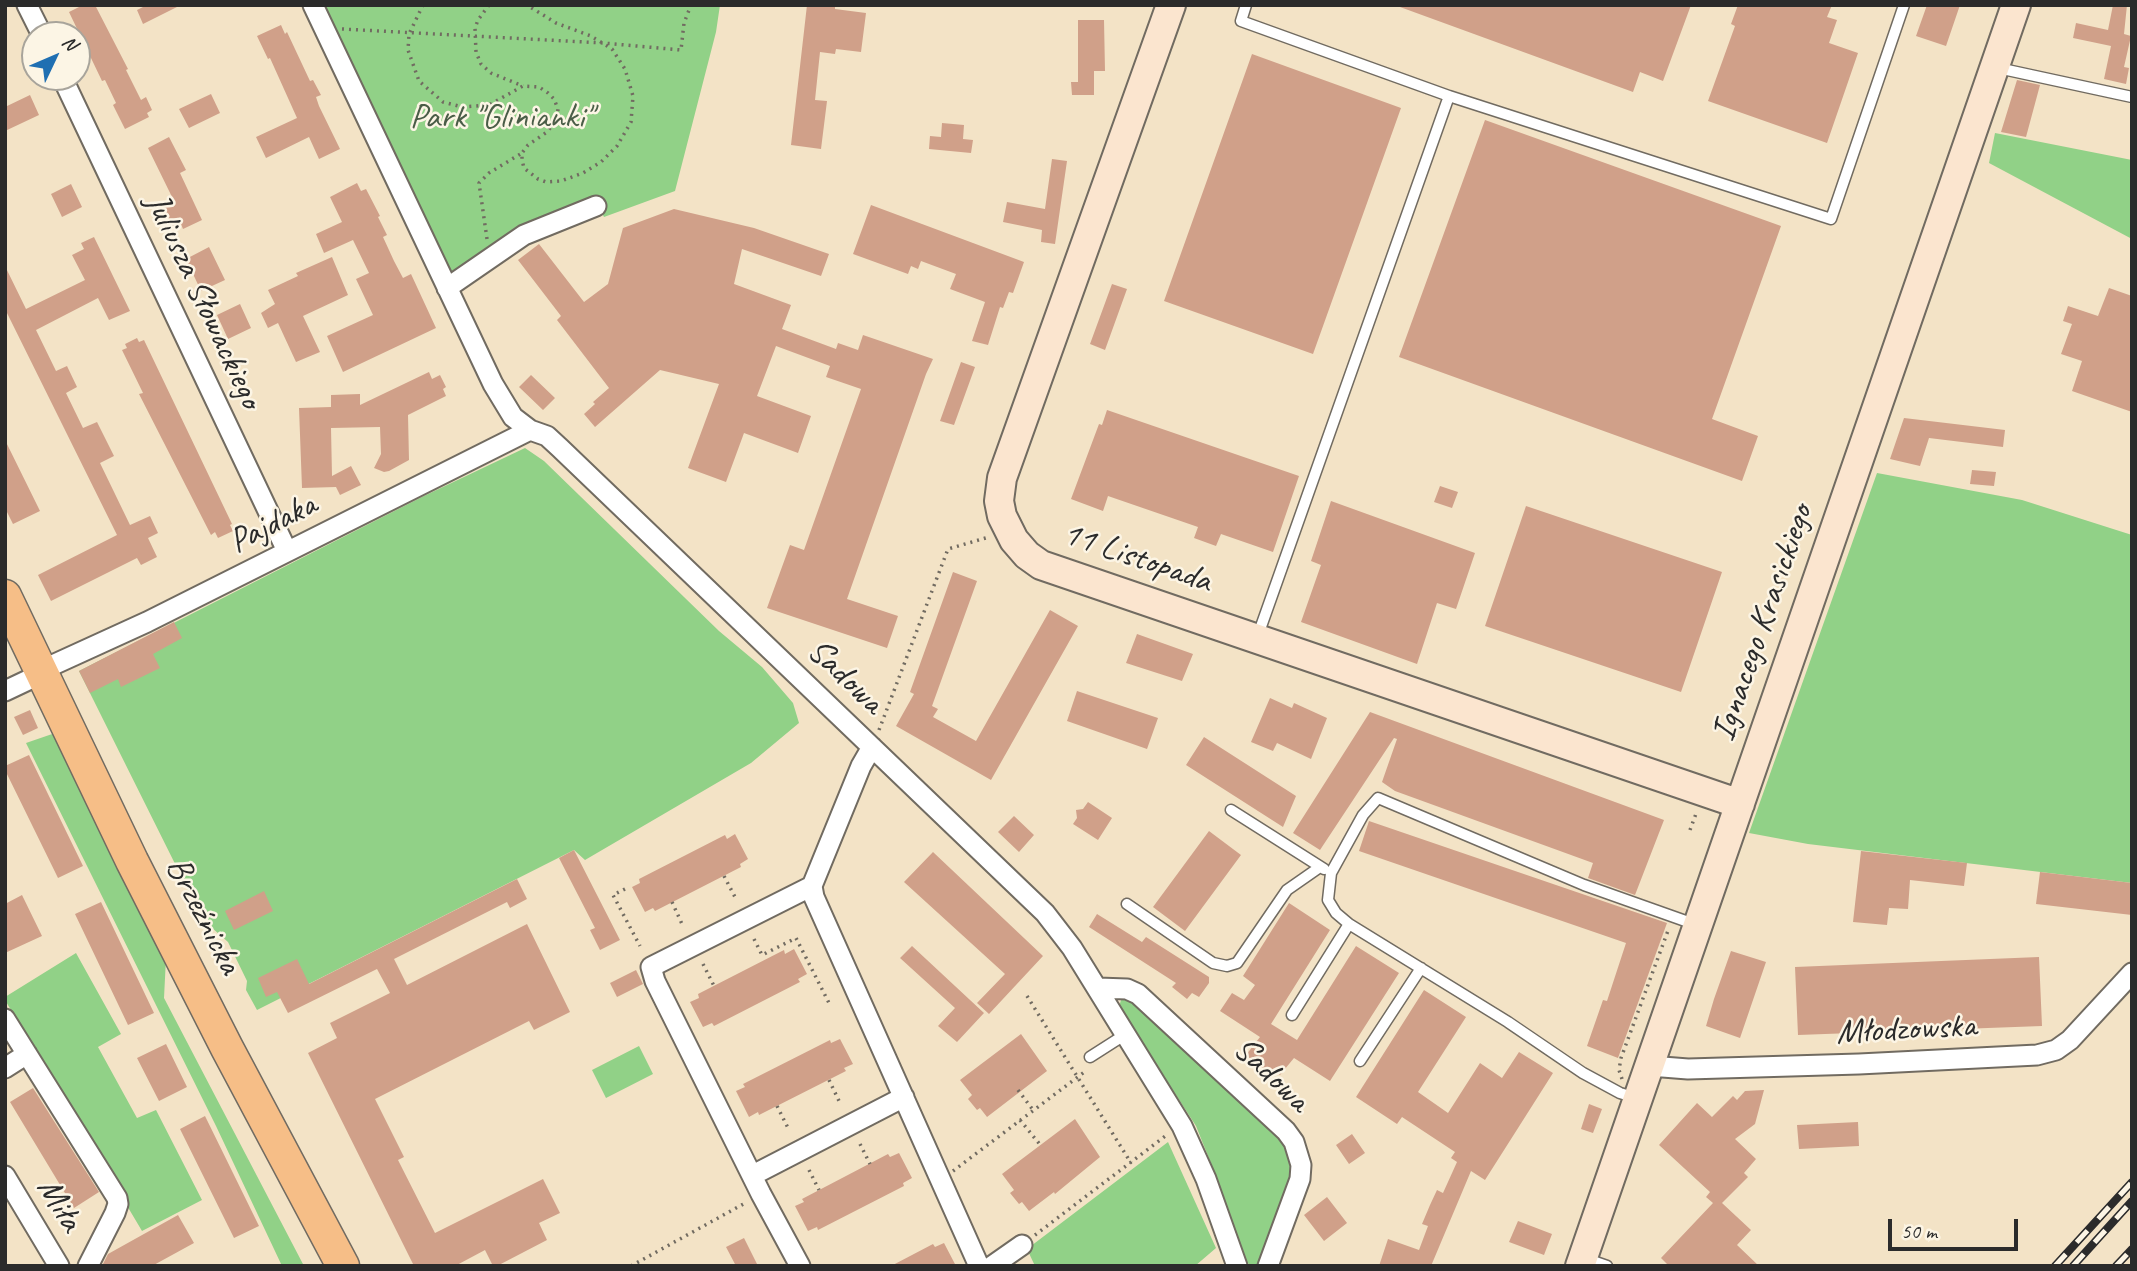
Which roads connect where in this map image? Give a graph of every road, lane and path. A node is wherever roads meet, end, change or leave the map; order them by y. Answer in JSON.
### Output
{"nodes":[{"id":1,"x":27,"y":5,"type":"edge"},
{"id":2,"x":313,"y":5,"type":"edge"},
{"id":3,"x":424,"y":5,"type":"edge"},
{"id":4,"x":489,"y":5,"type":"edge"},
{"id":5,"x":527,"y":5,"type":"edge"},
{"id":6,"x":691,"y":5,"type":"edge"},
{"id":7,"x":1171,"y":5,"type":"edge"},
{"id":8,"x":1246,"y":5,"type":"edge"},
{"id":9,"x":1903,"y":5,"type":"edge"},
{"id":10,"x":2016,"y":5,"type":"edge"},
{"id":11,"x":35,"y":21,"type":"edge"},
{"id":12,"x":324,"y":27,"type":"junction"},
{"id":13,"x":409,"y":34,"type":"junction"},
{"id":14,"x":474,"y":37,"type":"junction"},
{"id":15,"x":603,"y":43,"type":"junction"},
{"id":16,"x":1994,"y":67,"type":"junction"},
{"id":17,"x":523,"y":86,"type":"junction"},
{"id":18,"x":69,"y":91,"type":"edge"},
{"id":19,"x":1449,"y":96,"type":"junction"},
{"id":20,"x":2132,"y":97,"type":"edge"},
{"id":21,"x":522,"y":153,"type":"junction"},
{"id":22,"x":596,"y":206,"type":"dead end"},
{"id":23,"x":496,"y":255,"type":"junction"},
{"id":24,"x":447,"y":288,"type":"junction"},
{"id":25,"x":530,"y":430,"type":"junction"},
{"id":26,"x":1008,"y":531,"type":"junction"},
{"id":27,"x":287,"y":551,"type":"junction"},
{"id":28,"x":5,"y":596,"type":"edge"},
{"id":29,"x":1257,"y":639,"type":"junction"},
{"id":30,"x":43,"y":673,"type":"junction"},
{"id":31,"x":5,"y":691,"type":"edge"},
{"id":32,"x":872,"y":747,"type":"junction"},
{"id":33,"x":1740,"y":804,"type":"junction"},
{"id":34,"x":1699,"y":806,"type":"dead end"},
{"id":35,"x":1231,"y":810,"type":"dead end"},
{"id":36,"x":1690,"y":830,"type":"dead end"},
{"id":37,"x":1320,"y":867,"type":"junction"},
{"id":38,"x":1331,"y":873,"type":"junction"},
{"id":39,"x":724,"y":876,"type":"dead end"},
{"id":40,"x":812,"y":886,"type":"junction"},
{"id":41,"x":625,"y":889,"type":"dead end"},
{"id":42,"x":735,"y":897,"type":"dead end"},
{"id":43,"x":672,"y":902,"type":"dead end"},
{"id":44,"x":1127,"y":904,"type":"dead end"},
{"id":45,"x":682,"y":924,"type":"dead end"},
{"id":46,"x":1349,"y":924,"type":"junction"},
{"id":47,"x":1689,"y":928,"type":"junction"},
{"id":48,"x":754,"y":939,"type":"dead end"},
{"id":49,"x":640,"y":946,"type":"dead end"},
{"id":50,"x":762,"y":955,"type":"junction"},
{"id":51,"x":765,"y":960,"type":"dead end"},
{"id":52,"x":703,"y":964,"type":"dead end"},
{"id":53,"x":1421,"y":968,"type":"junction"},
{"id":54,"x":2132,"y":973,"type":"edge"},
{"id":55,"x":714,"y":986,"type":"dead end"},
{"id":56,"x":1098,"y":988,"type":"junction"},
{"id":57,"x":1027,"y":996,"type":"dead end"},
{"id":58,"x":829,"y":1003,"type":"dead end"},
{"id":59,"x":1292,"y":1015,"type":"dead end"},
{"id":60,"x":5,"y":1020,"type":"edge"},
{"id":61,"x":1127,"y":1034,"type":"junction"},
{"id":62,"x":27,"y":1054,"type":"junction"},
{"id":63,"x":1360,"y":1061,"type":"dead end"},
{"id":64,"x":1091,"y":1062,"type":"joint"},
{"id":65,"x":1650,"y":1066,"type":"junction"},
{"id":66,"x":5,"y":1068,"type":"edge"},
{"id":67,"x":1077,"y":1076,"type":"junction"},
{"id":68,"x":829,"y":1080,"type":"dead end"},
{"id":69,"x":1018,"y":1090,"type":"dead end"},
{"id":70,"x":1631,"y":1090,"type":"junction"},
{"id":71,"x":904,"y":1097,"type":"junction"},
{"id":72,"x":840,"y":1103,"type":"dead end"},
{"id":73,"x":777,"y":1107,"type":"dead end"},
{"id":74,"x":1033,"y":1110,"type":"junction"},
{"id":75,"x":1020,"y":1120,"type":"junction"},
{"id":76,"x":1174,"y":1129,"type":"dead end"},
{"id":77,"x":789,"y":1130,"type":"dead end"},
{"id":78,"x":860,"y":1144,"type":"dead end"},
{"id":79,"x":1042,"y":1147,"type":"dead end"},
{"id":80,"x":1132,"y":1163,"type":"junction"},
{"id":81,"x":870,"y":1164,"type":"dead end"},
{"id":82,"x":809,"y":1170,"type":"dead end"},
{"id":83,"x":753,"y":1175,"type":"junction"},
{"id":84,"x":5,"y":1176,"type":"edge"},
{"id":85,"x":941,"y":1180,"type":"junction"},
{"id":86,"x":819,"y":1190,"type":"dead end"},
{"id":87,"x":761,"y":1194,"type":"junction"},
{"id":88,"x":1022,"y":1245,"type":"joint"},
{"id":89,"x":1590,"y":1263,"type":"edge"},
{"id":90,"x":59,"y":1266,"type":"edge"},
{"id":91,"x":88,"y":1266,"type":"edge"},
{"id":92,"x":343,"y":1266,"type":"edge"},
{"id":93,"x":631,"y":1266,"type":"edge"},
{"id":94,"x":800,"y":1266,"type":"edge"},
{"id":95,"x":979,"y":1266,"type":"edge"},
{"id":96,"x":992,"y":1266,"type":"edge"},
{"id":97,"x":1237,"y":1266,"type":"edge"},
{"id":98,"x":1268,"y":1266,"type":"edge"}],
"edges":[{"from":1,"to":11,"type":"street"},
{"from":2,"to":12,"type":"street","name":"Sadowa"},
{"from":3,"to":13,"type":"path"},
{"from":4,"to":14,"type":"path"},
{"from":5,"to":15,"type":"path"},
{"from":6,"to":15,"type":"path"},
{"from":7,"to":26,"type":"street","name":"11 Listopada"},
{"from":8,"to":19,"type":"lane"},
{"from":9,"to":19,"type":"lane"},
{"from":10,"to":16,"type":"street","name":"Ignacego Krasickiego"},
{"from":12,"to":13,"type":"path"},
{"from":12,"to":24,"type":"street","name":"Sadowa"},
{"from":13,"to":14,"type":"path"},
{"from":13,"to":17,"type":"path"},
{"from":14,"to":15,"type":"path"},
{"from":14,"to":17,"type":"path"},
{"from":15,"to":21,"type":"path"},
{"from":16,"to":20,"type":"lane"},
{"from":16,"to":33,"type":"street","name":"Ignacego Krasickiego"},
{"from":17,"to":21,"type":"path"},
{"from":18,"to":27,"type":"street","name":"Juliusza Słowackiego"},
{"from":19,"to":29,"type":"lane"},
{"from":21,"to":23,"type":"path"},
{"from":22,"to":23,"type":"street"},
{"from":23,"to":24,"type":"street"},
{"from":24,"to":25,"type":"street","name":"Sadowa"},
{"from":25,"to":27,"type":"street","name":"Pajdaka"},
{"from":25,"to":32,"type":"street","name":"Sadowa"},
{"from":26,"to":29,"type":"street","name":"11 Listopada"},
{"from":26,"to":32,"type":"path"},
{"from":27,"to":30,"type":"street","name":"Pajdaka"},
{"from":28,"to":30,"type":"main road","name":"Brzeźnicka"},
{"from":29,"to":33,"type":"street","name":"11 Listopada"},
{"from":30,"to":31,"type":"street"},
{"from":30,"to":92,"type":"main road","name":"Brzeźnicka"},
{"from":32,"to":40,"type":"street"},
{"from":32,"to":56,"type":"street","name":"Sadowa"},
{"from":33,"to":47,"type":"street","name":"Ignacego Krasickiego"},
{"from":34,"to":36,"type":"path"},
{"from":35,"to":37,"type":"lane"},
{"from":37,"to":38,"type":"lane"},
{"from":37,"to":44,"type":"lane"},
{"from":38,"to":46,"type":"lane"},
{"from":38,"to":47,"type":"lane"},
{"from":39,"to":42,"type":"path"},
{"from":40,"to":71,"type":"street"},
{"from":40,"to":83,"type":"street"},
{"from":41,"to":49,"type":"path"},
{"from":43,"to":45,"type":"path"},
{"from":46,"to":53,"type":"lane"},
{"from":46,"to":59,"type":"lane"},
{"from":47,"to":65,"type":"street","name":"Ignacego Krasickiego"},
{"from":47,"to":70,"type":"path"},
{"from":48,"to":50,"type":"path"},
{"from":50,"to":51,"type":"path"},
{"from":50,"to":58,"type":"path"},
{"from":52,"to":55,"type":"path"},
{"from":53,"to":63,"type":"lane"},
{"from":53,"to":70,"type":"lane"},
{"from":54,"to":65,"type":"street","name":"Młodzowska"},
{"from":56,"to":61,"type":"street","name":"Sadowa"},
{"from":56,"to":98,"type":"street","name":"Sadowa"},
{"from":57,"to":67,"type":"path"},
{"from":60,"to":62,"type":"street"},
{"from":61,"to":64,"type":"lane"},
{"from":61,"to":97,"type":"street","name":"Sadowa"},
{"from":62,"to":66,"type":"street"},
{"from":62,"to":91,"type":"street"},
{"from":64,"to":67,"type":"path"},
{"from":65,"to":70,"type":"street","name":"Ignacego Krasickiego"},
{"from":67,"to":74,"type":"path"},
{"from":67,"to":80,"type":"path"},
{"from":68,"to":72,"type":"path"},
{"from":69,"to":74,"type":"path"},
{"from":70,"to":89,"type":"street","name":"Ignacego Krasickiego"},
{"from":71,"to":83,"type":"street"},
{"from":71,"to":85,"type":"street"},
{"from":73,"to":77,"type":"path"},
{"from":74,"to":75,"type":"path"},
{"from":75,"to":79,"type":"path"},
{"from":75,"to":85,"type":"path"},
{"from":76,"to":80,"type":"path"},
{"from":78,"to":81,"type":"path"},
{"from":80,"to":88,"type":"path"},
{"from":82,"to":86,"type":"path"},
{"from":83,"to":87,"type":"street"},
{"from":84,"to":90,"type":"street","name":"Miła"},
{"from":85,"to":95,"type":"street"},
{"from":87,"to":93,"type":"path"},
{"from":87,"to":94,"type":"street"},
{"from":88,"to":96,"type":"street"}]}
